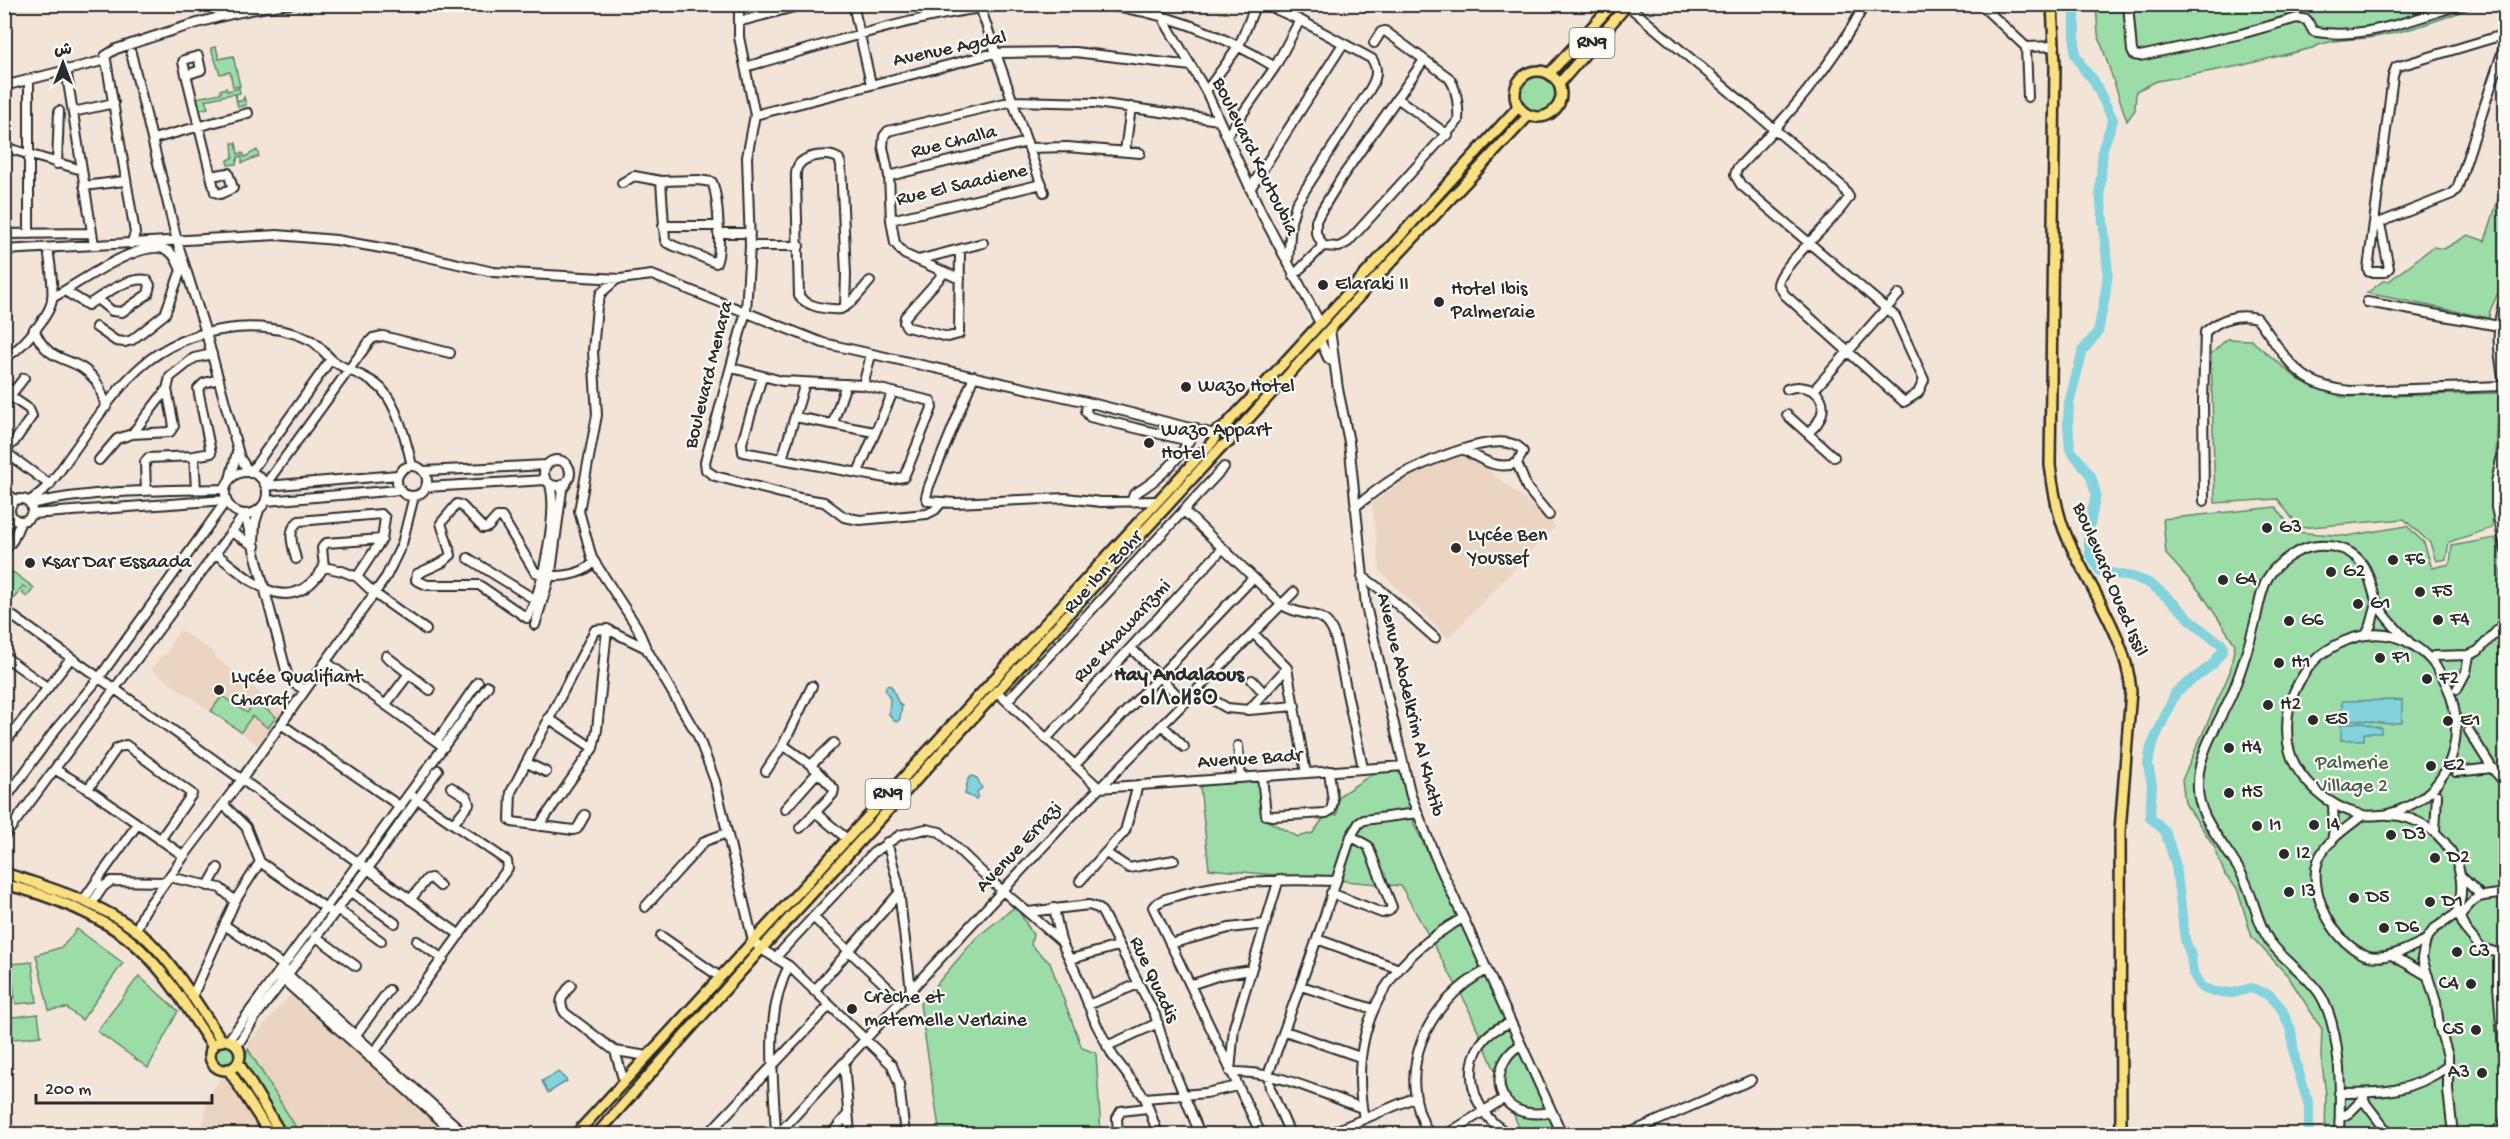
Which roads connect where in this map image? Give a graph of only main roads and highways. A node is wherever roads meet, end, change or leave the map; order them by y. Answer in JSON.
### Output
{"nodes":[{"id":1,"x":1613,"y":4,"type":"edge"},
{"id":2,"x":2052,"y":4,"type":"edge"},
{"id":3,"x":1628,"y":5,"type":"edge"},
{"id":4,"x":1549,"y":74,"type":"junction"},
{"id":5,"x":1559,"y":84,"type":"junction"},
{"id":6,"x":1519,"y":106,"type":"junction"},
{"id":7,"x":1529,"y":115,"type":"junction"},
{"id":8,"x":1218,"y":437,"type":"junction"},
{"id":9,"x":4,"y":873,"type":"edge"},
{"id":10,"x":4,"y":884,"type":"edge"},
{"id":11,"x":229,"y":1042,"type":"junction"},
{"id":12,"x":213,"y":1047,"type":"junction"},
{"id":13,"x":238,"y":1062,"type":"junction"},
{"id":14,"x":228,"y":1069,"type":"junction"},
{"id":15,"x":270,"y":1134,"type":"edge"},
{"id":16,"x":281,"y":1134,"type":"edge"},
{"id":17,"x":576,"y":1134,"type":"edge"},
{"id":18,"x":597,"y":1134,"type":"edge"},
{"id":19,"x":2121,"y":1134,"type":"edge"}],
"edges":[{"from":1,"to":4,"type":"main road","number":"RN9"},
{"from":2,"to":19,"type":"main road","name":"Boulevard Oued Issil"},
{"from":3,"to":5,"type":"main road","number":"RN9"},
{"from":4,"to":5,"type":"main road","number":"RN9"},
{"from":4,"to":6,"type":"main road","number":"RN9"},
{"from":5,"to":7,"type":"main road","number":"RN9"},
{"from":6,"to":7,"type":"main road"},
{"from":6,"to":8,"type":"main road","number":"RN9"},
{"from":7,"to":8,"type":"main road"},
{"from":8,"to":17,"type":"main road","number":"RN9"},
{"from":8,"to":18,"type":"main road","number":"RN9"},
{"from":9,"to":11,"type":"main road"},
{"from":10,"to":12,"type":"main road"},
{"from":11,"to":12,"type":"main road"},
{"from":11,"to":13,"type":"main road"},
{"from":12,"to":14,"type":"main road"},
{"from":13,"to":14,"type":"main road"},
{"from":13,"to":16,"type":"main road"},
{"from":14,"to":15,"type":"main road"}]}
